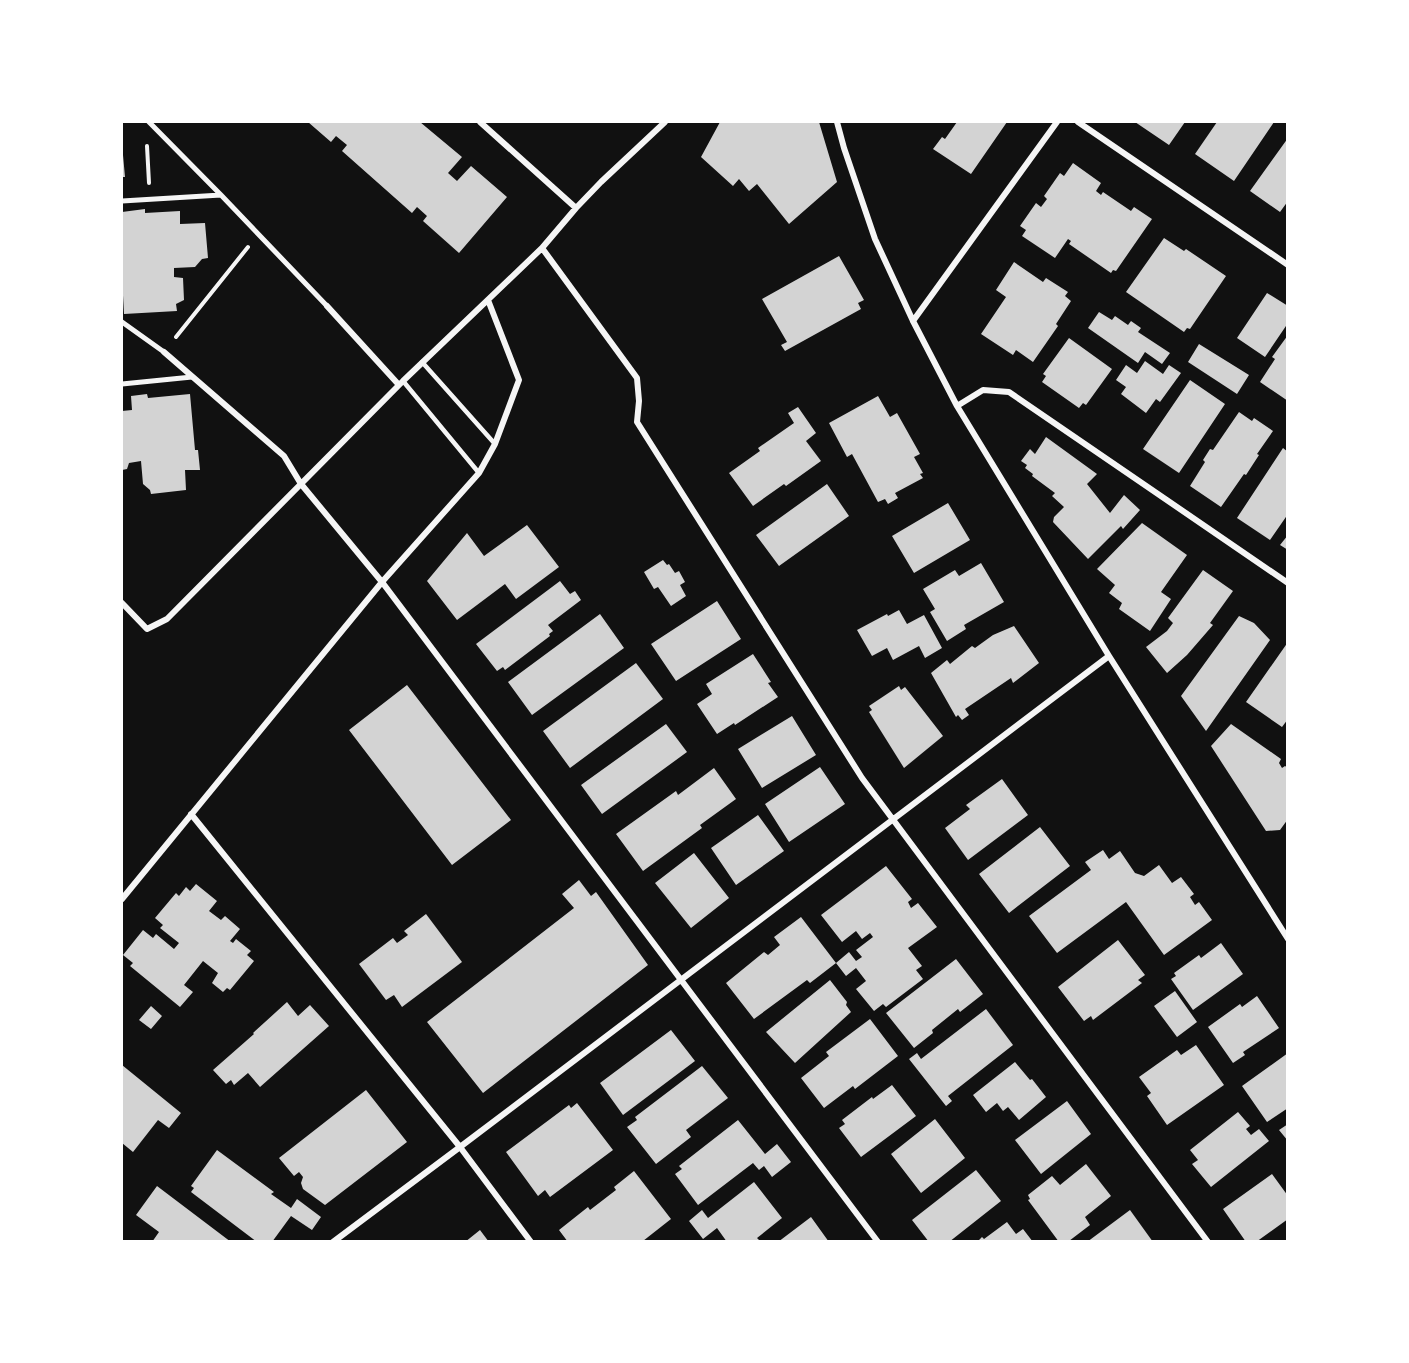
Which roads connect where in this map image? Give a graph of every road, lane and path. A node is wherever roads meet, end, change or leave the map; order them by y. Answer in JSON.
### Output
{"nodes":[{"id":1,"x":149,"y":122,"type":"edge"},
{"id":2,"x":480,"y":122,"type":"edge"},
{"id":3,"x":665,"y":122,"type":"edge"},
{"id":4,"x":837,"y":122,"type":"edge"},
{"id":5,"x":1057,"y":122,"type":"edge"},
{"id":6,"x":1078,"y":122,"type":"edge"},
{"id":7,"x":147,"y":144,"type":"dead end"},
{"id":8,"x":221,"y":195,"type":"junction"},
{"id":9,"x":150,"y":199,"type":"junction"},
{"id":10,"x":122,"y":201,"type":"edge"},
{"id":11,"x":576,"y":207,"type":"junction"},
{"id":12,"x":258,"y":234,"type":"junction"},
{"id":13,"x":542,"y":248,"type":"junction"},
{"id":14,"x":1287,"y":265,"type":"edge"},
{"id":15,"x":488,"y":300,"type":"junction"},
{"id":16,"x":327,"y":306,"type":"joint"},
{"id":17,"x":913,"y":321,"type":"junction"},
{"id":18,"x":122,"y":322,"type":"edge"},
{"id":19,"x":164,"y":352,"type":"junction"},
{"id":20,"x":422,"y":362,"type":"junction"},
{"id":21,"x":192,"y":377,"type":"junction"},
{"id":22,"x":401,"y":383,"type":"junction"},
{"id":23,"x":122,"y":384,"type":"edge"},
{"id":24,"x":957,"y":406,"type":"junction"},
{"id":25,"x":495,"y":444,"type":"junction"},
{"id":26,"x":479,"y":473,"type":"junction"},
{"id":27,"x":301,"y":484,"type":"junction"},
{"id":28,"x":382,"y":582,"type":"junction"},
{"id":29,"x":1287,"y":583,"type":"edge"},
{"id":30,"x":122,"y":603,"type":"edge"},
{"id":31,"x":1109,"y":656,"type":"junction"},
{"id":32,"x":191,"y":814,"type":"junction"},
{"id":33,"x":892,"y":819,"type":"junction"},
{"id":34,"x":122,"y":900,"type":"edge"},
{"id":35,"x":1287,"y":939,"type":"edge"},
{"id":36,"x":681,"y":978,"type":"junction"},
{"id":37,"x":460,"y":1147,"type":"junction"},
{"id":38,"x":333,"y":1242,"type":"edge"},
{"id":39,"x":531,"y":1242,"type":"edge"},
{"id":40,"x":878,"y":1242,"type":"edge"},
{"id":41,"x":1208,"y":1242,"type":"edge"}],
"edges":[{"from":1,"to":8,"type":"street"},
{"from":2,"to":11,"type":"street"},
{"from":3,"to":11,"type":"street"},
{"from":4,"to":17,"type":"street"},
{"from":5,"to":17,"type":"street"},
{"from":6,"to":14,"type":"street"},
{"from":7,"to":9,"type":"path"},
{"from":8,"to":9,"type":"street"},
{"from":8,"to":12,"type":"street"},
{"from":9,"to":10,"type":"street"},
{"from":11,"to":13,"type":"street"},
{"from":12,"to":16,"type":"street"},
{"from":12,"to":19,"type":"path"},
{"from":13,"to":15,"type":"street"},
{"from":13,"to":33,"type":"street"},
{"from":15,"to":20,"type":"street"},
{"from":15,"to":25,"type":"street"},
{"from":16,"to":22,"type":"street"},
{"from":17,"to":24,"type":"street"},
{"from":18,"to":19,"type":"street"},
{"from":19,"to":21,"type":"street"},
{"from":20,"to":22,"type":"street"},
{"from":20,"to":25,"type":"lane"},
{"from":21,"to":23,"type":"street"},
{"from":21,"to":27,"type":"street"},
{"from":22,"to":26,"type":"lane"},
{"from":22,"to":27,"type":"street"},
{"from":24,"to":29,"type":"street"},
{"from":24,"to":31,"type":"street"},
{"from":25,"to":26,"type":"street"},
{"from":26,"to":28,"type":"street"},
{"from":27,"to":28,"type":"street"},
{"from":27,"to":30,"type":"street"},
{"from":28,"to":32,"type":"street"},
{"from":28,"to":36,"type":"street"},
{"from":31,"to":33,"type":"street"},
{"from":31,"to":35,"type":"street"},
{"from":32,"to":34,"type":"street"},
{"from":32,"to":37,"type":"street"},
{"from":33,"to":36,"type":"street"},
{"from":33,"to":41,"type":"street"},
{"from":36,"to":37,"type":"street"},
{"from":36,"to":40,"type":"street"},
{"from":37,"to":38,"type":"street"},
{"from":37,"to":39,"type":"street"}]}
